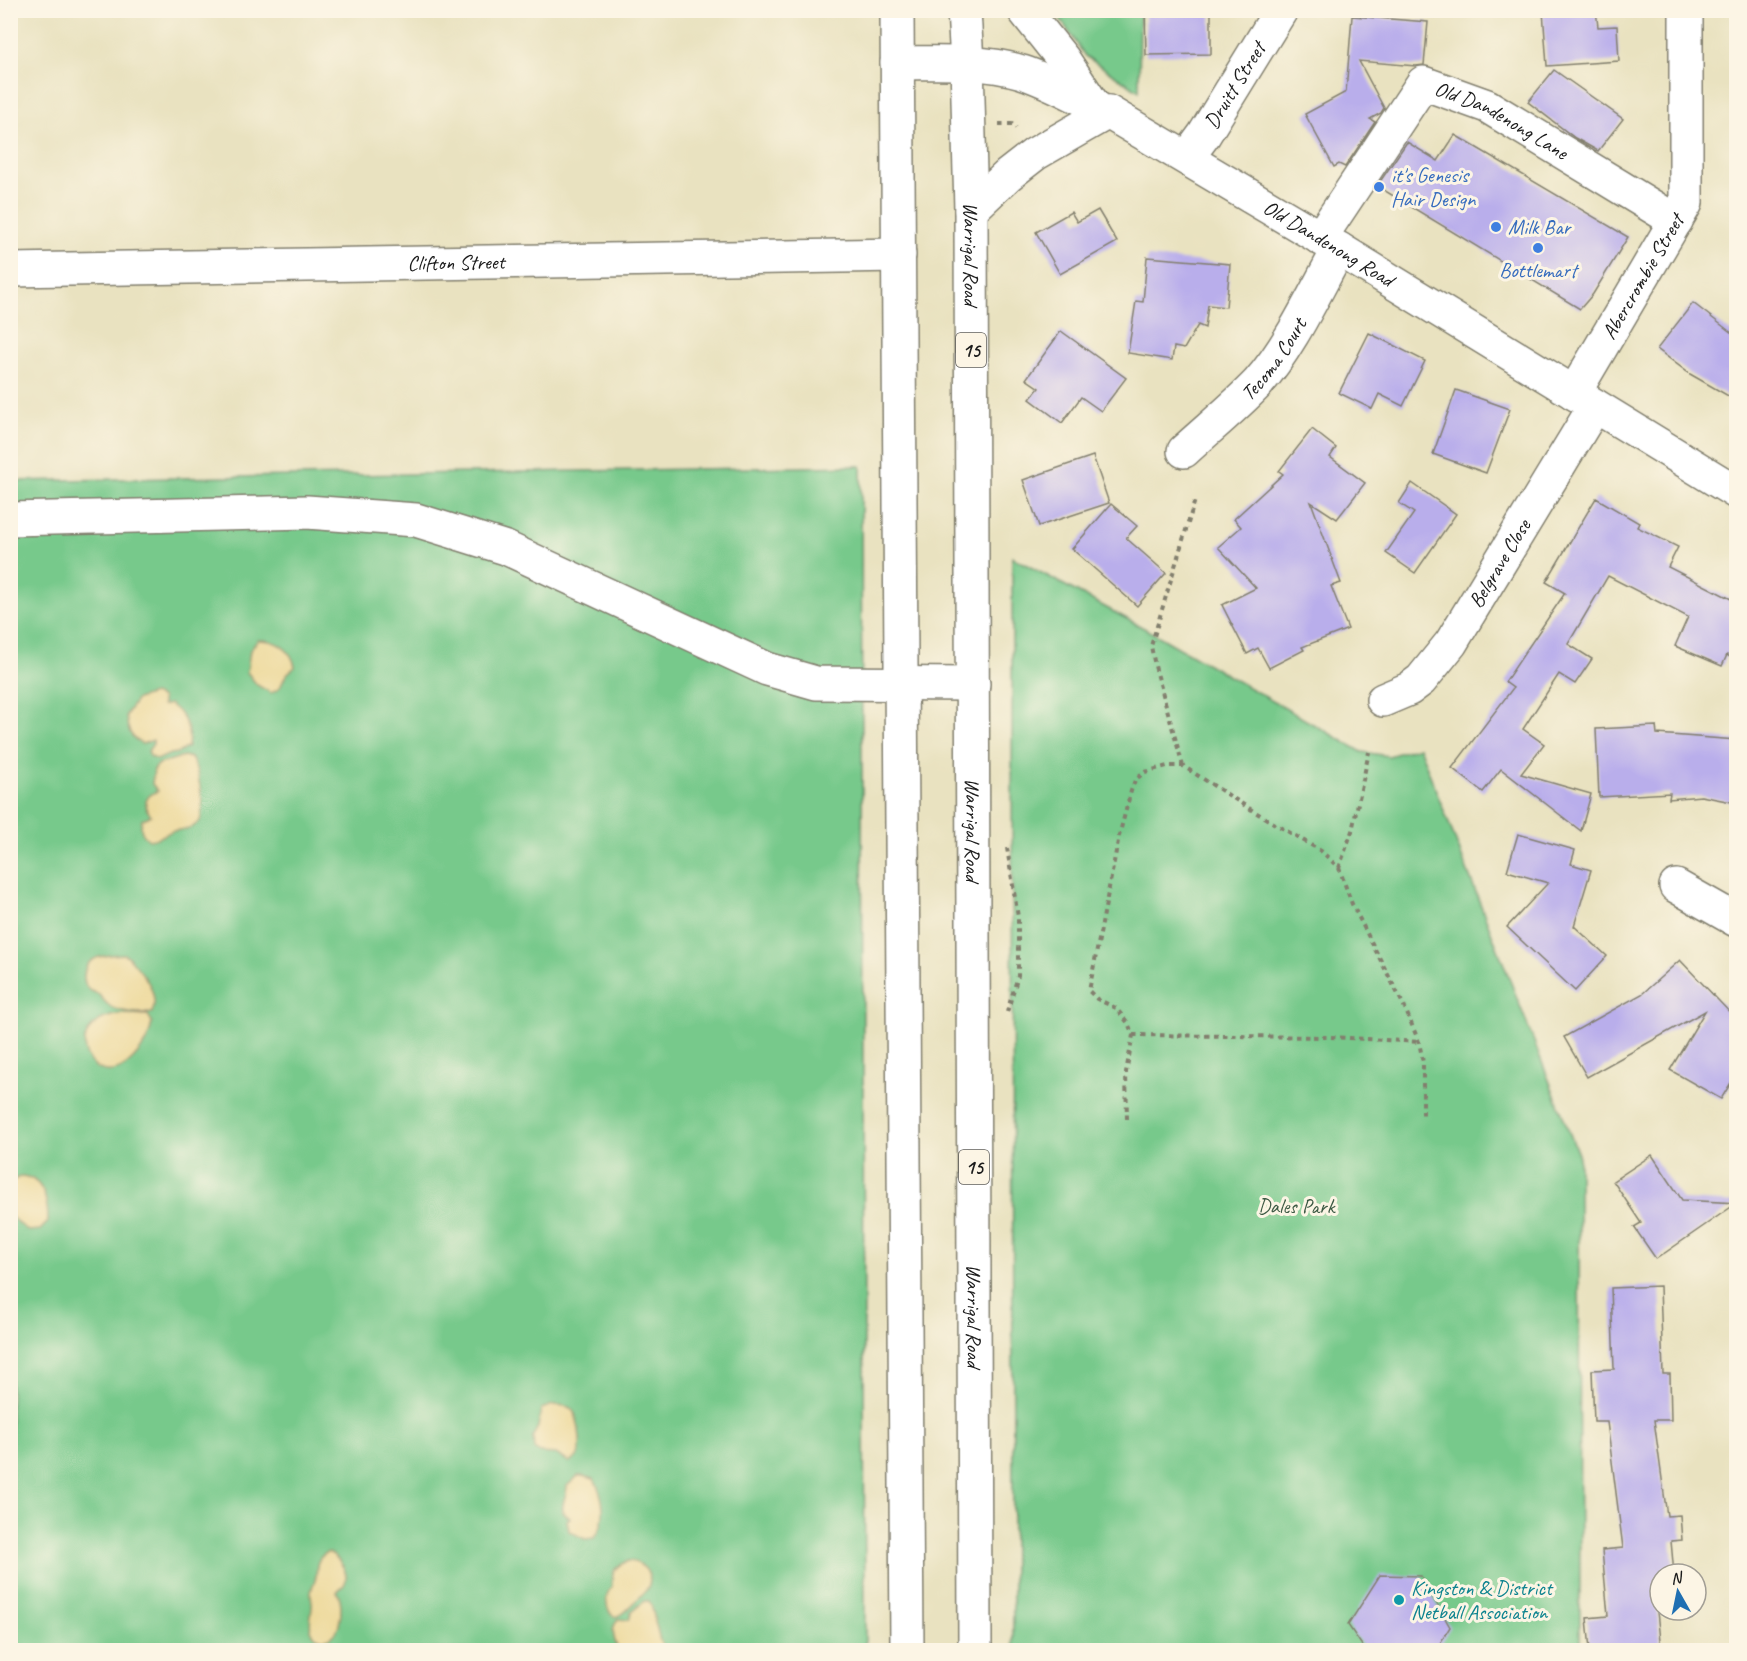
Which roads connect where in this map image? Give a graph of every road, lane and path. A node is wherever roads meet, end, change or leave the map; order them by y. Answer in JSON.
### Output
{"nodes":[{"id":1,"x":897,"y":10,"type":"edge"},
{"id":2,"x":964,"y":10,"type":"edge"},
{"id":3,"x":1024,"y":10,"type":"edge"},
{"id":4,"x":1281,"y":10,"type":"edge"},
{"id":5,"x":1686,"y":10,"type":"edge"},
{"id":6,"x":897,"y":63,"type":"junction"},
{"id":7,"x":967,"y":63,"type":"junction"},
{"id":8,"x":1101,"y":108,"type":"junction"},
{"id":9,"x":993,"y":123,"type":"dead end"},
{"id":10,"x":1020,"y":132,"type":"dead end"},
{"id":11,"x":1187,"y":158,"type":"junction"},
{"id":12,"x":970,"y":210,"type":"junction"},
{"id":13,"x":1676,"y":221,"type":"junction"},
{"id":14,"x":1329,"y":244,"type":"junction"},
{"id":15,"x":899,"y":255,"type":"junction"},
{"id":16,"x":10,"y":270,"type":"edge"},
{"id":17,"x":1584,"y":399,"type":"junction"},
{"id":18,"x":1184,"y":451,"type":"dead end"},
{"id":19,"x":1737,"y":492,"type":"edge"},
{"id":20,"x":1194,"y":500,"type":"dead end"},
{"id":21,"x":10,"y":519,"type":"edge"},
{"id":22,"x":973,"y":684,"type":"junction"},
{"id":23,"x":903,"y":685,"type":"junction"},
{"id":24,"x":1383,"y":700,"type":"dead end"},
{"id":25,"x":1369,"y":752,"type":"dead end"},
{"id":26,"x":1183,"y":766,"type":"junction"},
{"id":27,"x":1005,"y":838,"type":"dead end"},
{"id":28,"x":1339,"y":868,"type":"junction"},
{"id":29,"x":1676,"y":886,"type":"dead end"},
{"id":30,"x":1737,"y":920,"type":"edge"},
{"id":31,"x":1006,"y":1015,"type":"dead end"},
{"id":32,"x":1133,"y":1035,"type":"junction"},
{"id":33,"x":1419,"y":1042,"type":"junction"},
{"id":34,"x":1424,"y":1117,"type":"dead end"},
{"id":35,"x":1126,"y":1119,"type":"dead end"},
{"id":36,"x":907,"y":1650,"type":"edge"},
{"id":37,"x":975,"y":1650,"type":"edge"}],
"edges":[{"from":1,"to":6,"type":"main road"},
{"from":2,"to":7,"type":"main road","name":"Warrigal Road","number":"15"},
{"from":3,"to":8,"type":"main road"},
{"from":4,"to":11,"type":"main road","name":"Druitt Street"},
{"from":5,"to":13,"type":"main road","name":"Abercrombie Street"},
{"from":6,"to":7,"type":"main road","name":"Old Dandenong Road"},
{"from":6,"to":15,"type":"main road"},
{"from":7,"to":8,"type":"main road","name":"Old Dandenong Road"},
{"from":7,"to":12,"type":"main road","name":"Warrigal Road","number":"15"},
{"from":8,"to":11,"type":"main road","name":"Old Dandenong Road"},
{"from":8,"to":12,"type":"main road"},
{"from":9,"to":10,"type":"path"},
{"from":11,"to":14,"type":"main road","name":"Old Dandenong Road"},
{"from":12,"to":22,"type":"main road","name":"Warrigal Road","number":"15"},
{"from":13,"to":14,"type":"main road","name":"Old Dandenong Lane"},
{"from":13,"to":17,"type":"main road","name":"Abercrombie Street"},
{"from":14,"to":17,"type":"main road","name":"Old Dandenong Road"},
{"from":14,"to":18,"type":"main road","name":"Tecoma Court"},
{"from":15,"to":16,"type":"main road","name":"Clifton Street"},
{"from":15,"to":23,"type":"main road"},
{"from":17,"to":19,"type":"main road","name":"Old Dandenong Road"},
{"from":17,"to":24,"type":"main road","name":"Belgrave Close"},
{"from":20,"to":26,"type":"path"},
{"from":21,"to":23,"type":"main road"},
{"from":22,"to":23,"type":"main road"},
{"from":22,"to":37,"type":"main road","name":"Warrigal Road","number":"15"},
{"from":23,"to":36,"type":"main road"},
{"from":25,"to":28,"type":"path"},
{"from":26,"to":28,"type":"path"},
{"from":26,"to":32,"type":"path"},
{"from":27,"to":31,"type":"path"},
{"from":28,"to":33,"type":"path"},
{"from":29,"to":30,"type":"main road"},
{"from":32,"to":33,"type":"path"},
{"from":32,"to":35,"type":"path"},
{"from":33,"to":34,"type":"path"}]}
